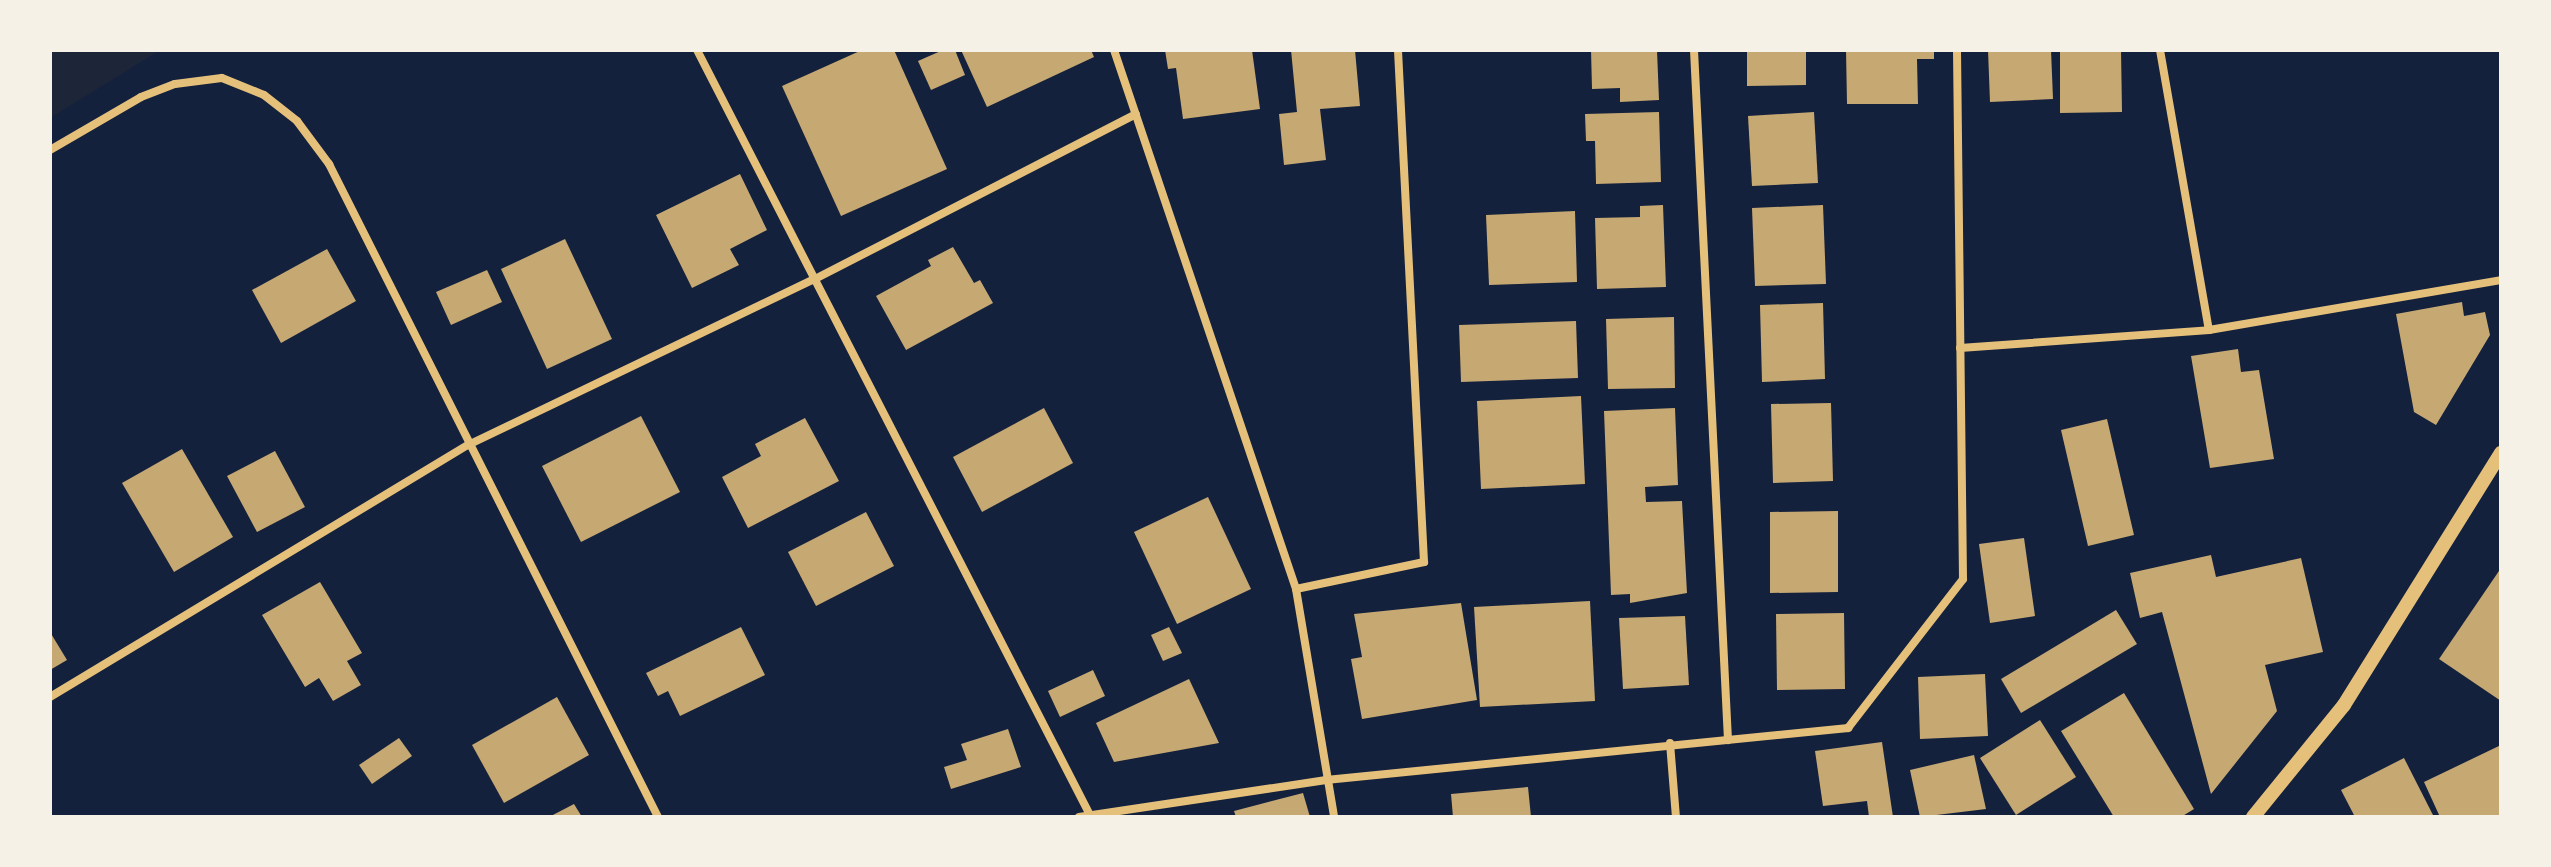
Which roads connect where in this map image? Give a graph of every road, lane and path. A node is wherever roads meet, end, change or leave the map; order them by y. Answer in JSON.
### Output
{"nodes":[{"id":1,"x":697,"y":50,"type":"edge"},
{"id":2,"x":1114,"y":50,"type":"edge"},
{"id":3,"x":1398,"y":50,"type":"edge"},
{"id":4,"x":1694,"y":50,"type":"edge"},
{"id":5,"x":1957,"y":50,"type":"edge"},
{"id":6,"x":2160,"y":50,"type":"edge"},
{"id":7,"x":1136,"y":114,"type":"junction"},
{"id":8,"x":50,"y":150,"type":"edge"},
{"id":9,"x":813,"y":280,"type":"junction"},
{"id":10,"x":2501,"y":280,"type":"edge"},
{"id":11,"x":2209,"y":330,"type":"junction"},
{"id":12,"x":1960,"y":348,"type":"junction"},
{"id":13,"x":468,"y":445,"type":"junction"},
{"id":14,"x":2501,"y":453,"type":"edge"},
{"id":15,"x":1296,"y":589,"type":"junction"},
{"id":16,"x":50,"y":697,"type":"edge"},
{"id":17,"x":1728,"y":740,"type":"junction"},
{"id":18,"x":1670,"y":743,"type":"junction"},
{"id":19,"x":1326,"y":780,"type":"junction"},
{"id":20,"x":1090,"y":815,"type":"junction"},
{"id":21,"x":658,"y":817,"type":"edge"},
{"id":22,"x":1079,"y":817,"type":"edge"},
{"id":23,"x":1334,"y":817,"type":"edge"},
{"id":24,"x":1676,"y":817,"type":"edge"},
{"id":25,"x":2253,"y":817,"type":"edge"}],
"edges":[{"from":1,"to":9,"type":"street"},
{"from":2,"to":7,"type":"street"},
{"from":3,"to":15,"type":"street"},
{"from":4,"to":17,"type":"street"},
{"from":5,"to":12,"type":"street"},
{"from":6,"to":11,"type":"street"},
{"from":7,"to":9,"type":"street"},
{"from":7,"to":15,"type":"street"},
{"from":8,"to":13,"type":"street"},
{"from":9,"to":13,"type":"street"},
{"from":9,"to":20,"type":"street"},
{"from":10,"to":11,"type":"street"},
{"from":11,"to":12,"type":"street"},
{"from":12,"to":17,"type":"street"},
{"from":13,"to":16,"type":"street"},
{"from":13,"to":21,"type":"street"},
{"from":14,"to":25,"type":"street"},
{"from":15,"to":19,"type":"street"},
{"from":17,"to":18,"type":"street"},
{"from":18,"to":19,"type":"street"},
{"from":18,"to":24,"type":"street"},
{"from":19,"to":20,"type":"street"},
{"from":19,"to":23,"type":"street"},
{"from":20,"to":22,"type":"street"}]}
